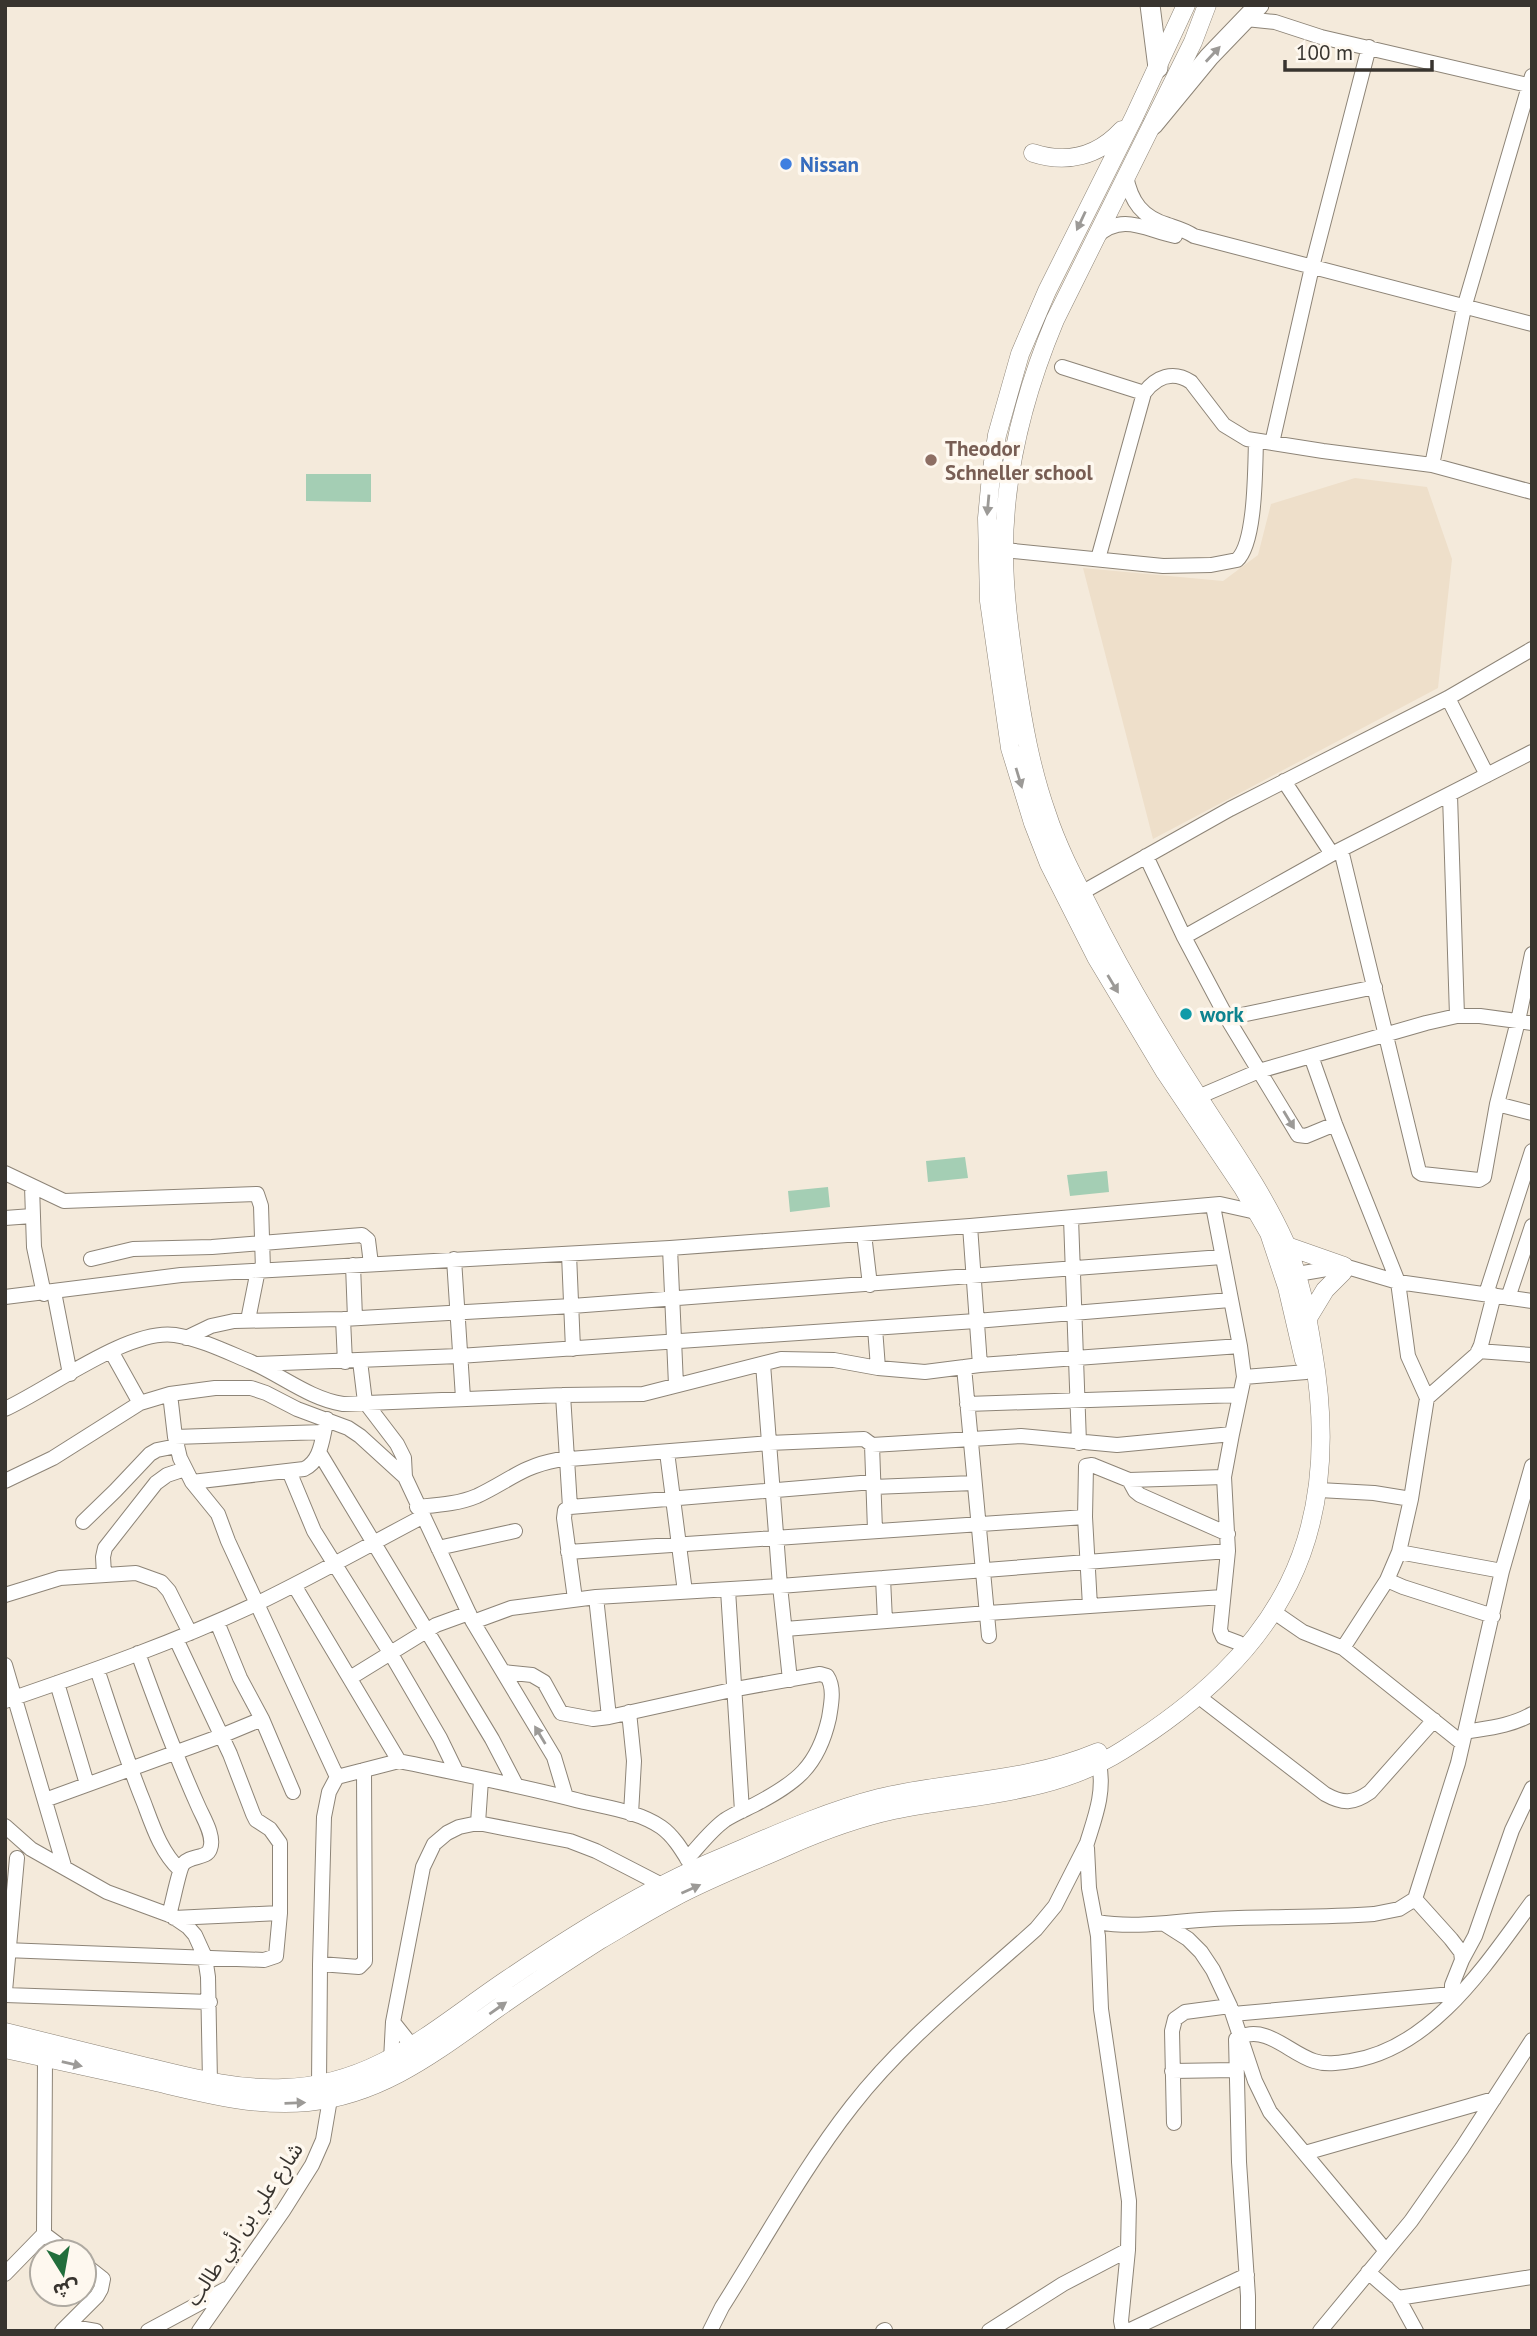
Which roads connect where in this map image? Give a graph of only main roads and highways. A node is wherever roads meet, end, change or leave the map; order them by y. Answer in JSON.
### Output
{"nodes":[{"id":1,"x":1150,"y":5,"type":"edge"},
{"id":2,"x":1186,"y":5,"type":"edge"},
{"id":3,"x":1207,"y":5,"type":"edge"},
{"id":4,"x":1253,"y":12,"type":"edge"},
{"id":5,"x":1157,"y":68,"type":"junction"},
{"id":6,"x":1134,"y":117,"type":"junction"},
{"id":7,"x":1153,"y":125,"type":"junction"},
{"id":8,"x":1033,"y":153,"type":"dead end"},
{"id":9,"x":1095,"y":193,"type":"junction"},
{"id":10,"x":1112,"y":203,"type":"junction"},
{"id":11,"x":1018,"y":746,"type":"junction"},
{"id":12,"x":1074,"y":897,"type":"junction"},
{"id":13,"x":1287,"y":1246,"type":"junction"},
{"id":14,"x":1292,"y":1280,"type":"junction"},
{"id":15,"x":1308,"y":1318,"type":"junction"},
{"id":16,"x":987,"y":1789,"type":"junction"},
{"id":17,"x":536,"y":1971,"type":"junction"},
{"id":18,"x":5,"y":2032,"type":"edge"},
{"id":19,"x":5,"y":2049,"type":"edge"},
{"id":20,"x":324,"y":2092,"type":"junction"}],
"edges":[{"from":1,"to":5,"type":"highway"},
{"from":2,"to":5,"type":"main road"},
{"from":3,"to":7,"type":"main road"},
{"from":7,"to":4,"type":"highway","one_way":true},
{"from":5,"to":6,"type":"main road"},
{"from":6,"to":8,"type":"main road"},
{"from":6,"to":9,"type":"main road"},
{"from":7,"to":10,"type":"main road"},
{"from":9,"to":10,"type":"main road"},
{"from":9,"to":11,"type":"main road","one_way":true},
{"from":10,"to":11,"type":"main road"},
{"from":11,"to":12,"type":"main road"},
{"from":12,"to":13,"type":"main road"},
{"from":12,"to":14,"type":"main road","one_way":true},
{"from":13,"to":14,"type":"main road"},
{"from":13,"to":15,"type":"main road"},
{"from":14,"to":15,"type":"main road"},
{"from":14,"to":16,"type":"main road"},
{"from":15,"to":16,"type":"main road"},
{"from":17,"to":16,"type":"main road","one_way":true},
{"from":16,"to":17,"type":"main road"},
{"from":17,"to":20,"type":"main road"},
{"from":20,"to":17,"type":"main road","one_way":true},
{"from":18,"to":20,"type":"main road"},
{"from":19,"to":20,"type":"main road","one_way":true}]}
